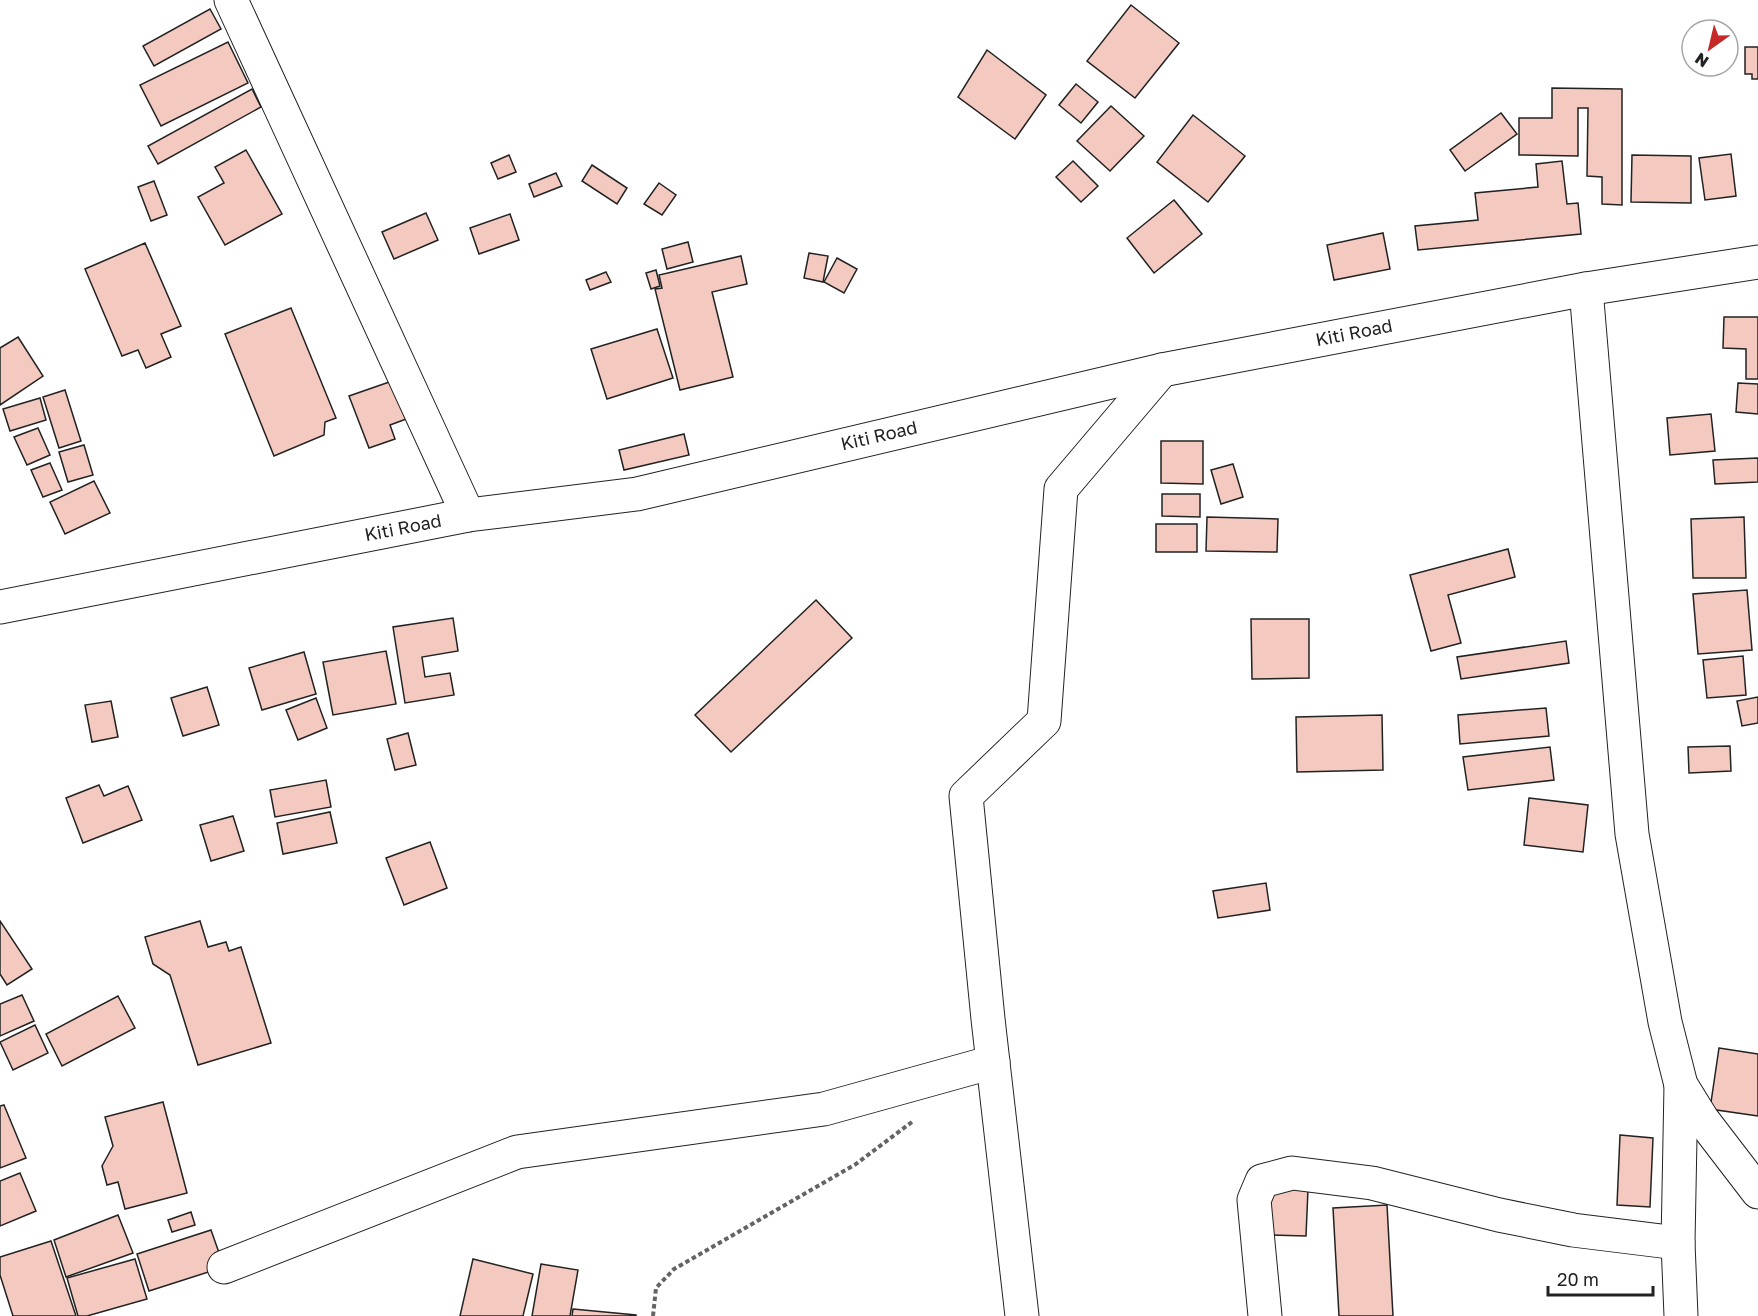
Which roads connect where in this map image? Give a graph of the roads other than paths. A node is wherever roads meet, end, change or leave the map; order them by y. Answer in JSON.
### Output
{"nodes":[{"id":1,"x":231,"y":0,"type":"edge"},
{"id":2,"x":1758,"y":262,"type":"edge"},
{"id":3,"x":1586,"y":289,"type":"junction"},
{"id":4,"x":1162,"y":370,"type":"junction"},
{"id":5,"x":468,"y":515,"type":"junction"},
{"id":6,"x":0,"y":608,"type":"edge"},
{"id":7,"x":993,"y":1062,"type":"junction"},
{"id":8,"x":1681,"y":1085,"type":"junction"},
{"id":9,"x":1758,"y":1192,"type":"edge"},
{"id":10,"x":1678,"y":1243,"type":"junction"},
{"id":11,"x":224,"y":1267,"type":"dead end"},
{"id":12,"x":1022,"y":1316,"type":"edge"},
{"id":13,"x":1265,"y":1316,"type":"edge"},
{"id":14,"x":1681,"y":1316,"type":"edge"}],
"edges":[{"from":1,"to":5,"type":"street"},
{"from":2,"to":3,"type":"street","name":"Kiti Road"},
{"from":3,"to":4,"type":"street","name":"Kiti Road"},
{"from":3,"to":8,"type":"street"},
{"from":4,"to":5,"type":"street","name":"Kiti Road"},
{"from":4,"to":7,"type":"street"},
{"from":5,"to":6,"type":"street","name":"Kiti Road"},
{"from":7,"to":11,"type":"street"},
{"from":7,"to":12,"type":"street"},
{"from":8,"to":9,"type":"street"},
{"from":8,"to":10,"type":"street"},
{"from":10,"to":13,"type":"street"},
{"from":10,"to":14,"type":"street"}]}
